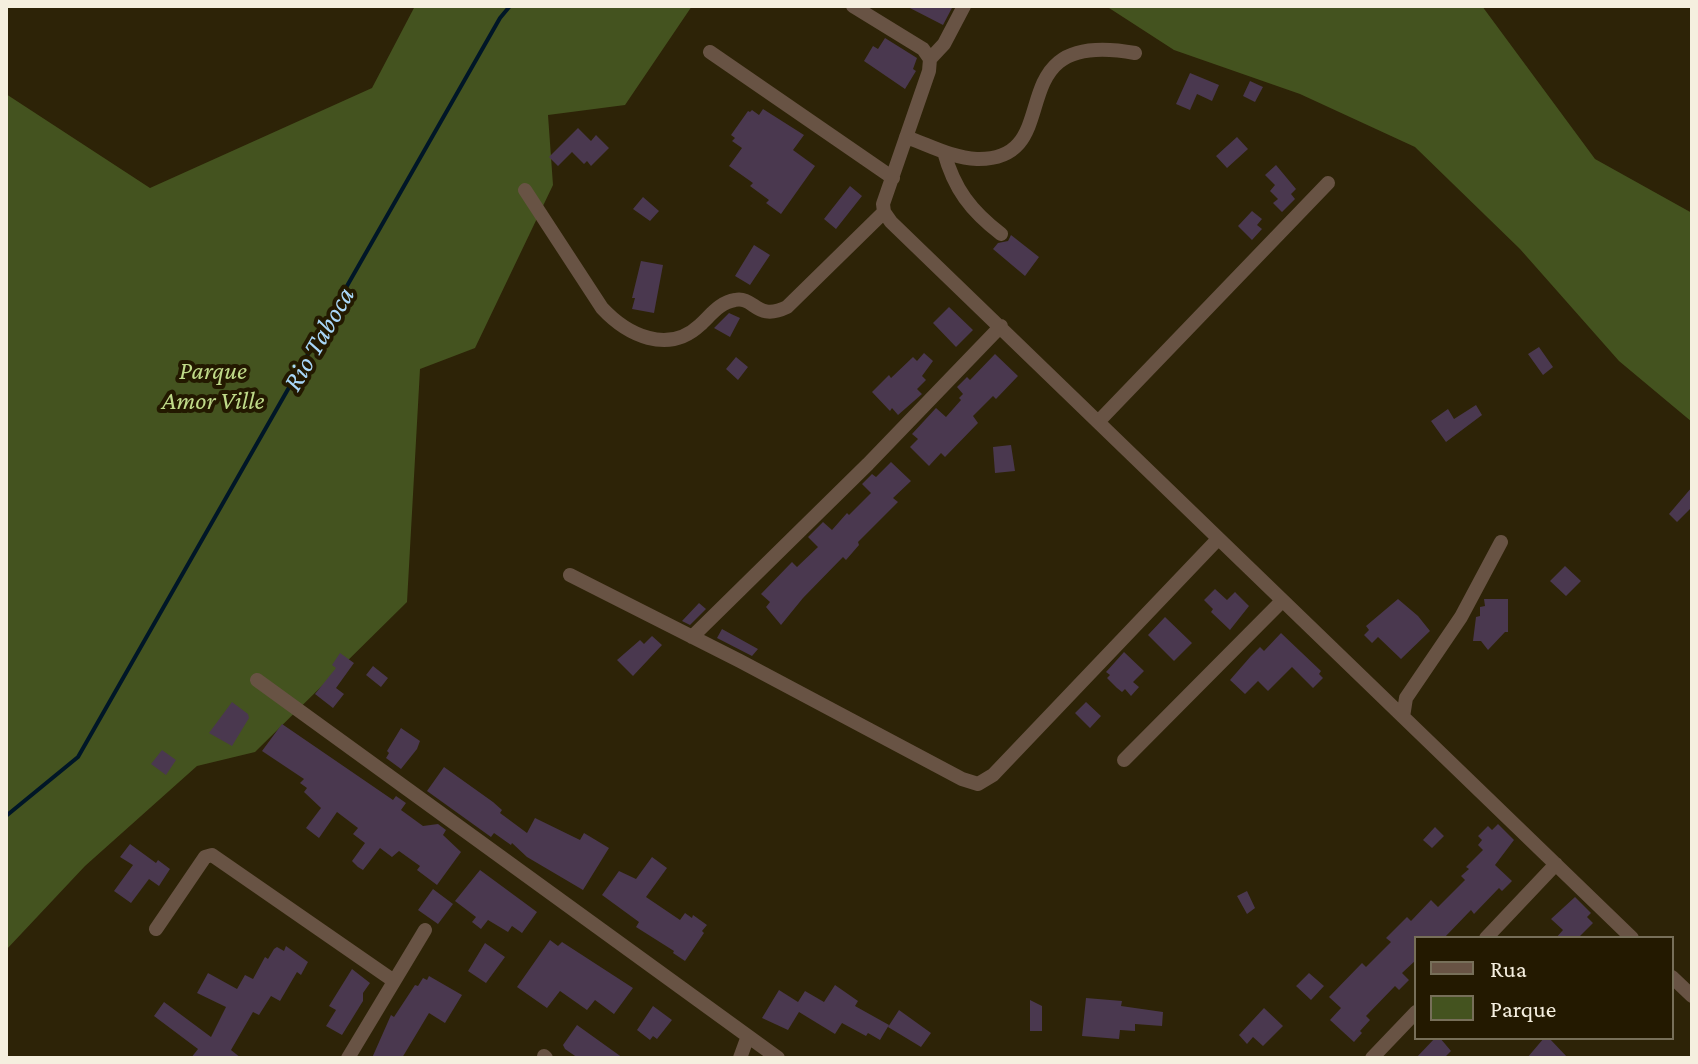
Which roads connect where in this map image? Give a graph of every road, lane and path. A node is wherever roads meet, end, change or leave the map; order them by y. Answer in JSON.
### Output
{"nodes":[{"id":1,"x":853,"y":6,"type":"edge"},
{"id":2,"x":964,"y":6,"type":"edge"},
{"id":3,"x":710,"y":52,"type":"dead end"},
{"id":4,"x":1135,"y":53,"type":"dead end"},
{"id":5,"x":930,"y":59,"type":"junction"},
{"id":6,"x":906,"y":137,"type":"junction"},
{"id":7,"x":944,"y":152,"type":"junction"},
{"id":8,"x":893,"y":178,"type":"junction"},
{"id":9,"x":1328,"y":183,"type":"dead end"},
{"id":10,"x":525,"y":190,"type":"dead end"},
{"id":11,"x":884,"y":212,"type":"junction"},
{"id":12,"x":1001,"y":234,"type":"dead end"},
{"id":13,"x":1001,"y":326,"type":"junction"},
{"id":14,"x":1098,"y":422,"type":"junction"},
{"id":15,"x":1218,"y":539,"type":"junction"},
{"id":16,"x":1501,"y":542,"type":"dead end"},
{"id":17,"x":570,"y":575,"type":"dead end"},
{"id":18,"x":1282,"y":601,"type":"junction"},
{"id":19,"x":692,"y":637,"type":"junction"},
{"id":20,"x":257,"y":680,"type":"dead end"},
{"id":21,"x":1403,"y":717,"type":"junction"},
{"id":22,"x":1124,"y":760,"type":"dead end"},
{"id":23,"x":1556,"y":864,"type":"junction"},
{"id":24,"x":156,"y":929,"type":"dead end"},
{"id":25,"x":425,"y":930,"type":"dead end"},
{"id":26,"x":1488,"y":936,"type":"edge"},
{"id":27,"x":1630,"y":936,"type":"edge"},
{"id":28,"x":1674,"y":979,"type":"edge"},
{"id":29,"x":394,"y":981,"type":"junction"},
{"id":30,"x":1692,"y":996,"type":"edge"},
{"id":31,"x":1414,"y":1014,"type":"edge"},
{"id":32,"x":748,"y":1036,"type":"junction"},
{"id":33,"x":348,"y":1058,"type":"edge"},
{"id":34,"x":740,"y":1058,"type":"edge"},
{"id":35,"x":778,"y":1058,"type":"edge"},
{"id":36,"x":1372,"y":1058,"type":"edge"}],
"edges":[{"from":1,"to":5,"type":"street"},
{"from":2,"to":5,"type":"street"},
{"from":3,"to":8,"type":"street"},
{"from":4,"to":7,"type":"street"},
{"from":5,"to":6,"type":"street"},
{"from":6,"to":7,"type":"street"},
{"from":6,"to":8,"type":"street"},
{"from":7,"to":12,"type":"street"},
{"from":8,"to":11,"type":"street"},
{"from":9,"to":14,"type":"street"},
{"from":10,"to":11,"type":"street"},
{"from":11,"to":13,"type":"street"},
{"from":13,"to":14,"type":"street"},
{"from":13,"to":19,"type":"street"},
{"from":14,"to":15,"type":"street"},
{"from":15,"to":18,"type":"street"},
{"from":15,"to":19,"type":"street"},
{"from":16,"to":21,"type":"street"},
{"from":17,"to":19,"type":"street"},
{"from":18,"to":21,"type":"street"},
{"from":18,"to":22,"type":"street"},
{"from":20,"to":32,"type":"street"},
{"from":21,"to":23,"type":"street"},
{"from":23,"to":26,"type":"street"},
{"from":23,"to":27,"type":"street"},
{"from":24,"to":29,"type":"street"},
{"from":25,"to":29,"type":"street"},
{"from":28,"to":30,"type":"street"},
{"from":29,"to":33,"type":"street"},
{"from":31,"to":36,"type":"street"},
{"from":32,"to":34,"type":"street"},
{"from":32,"to":35,"type":"street"}]}
